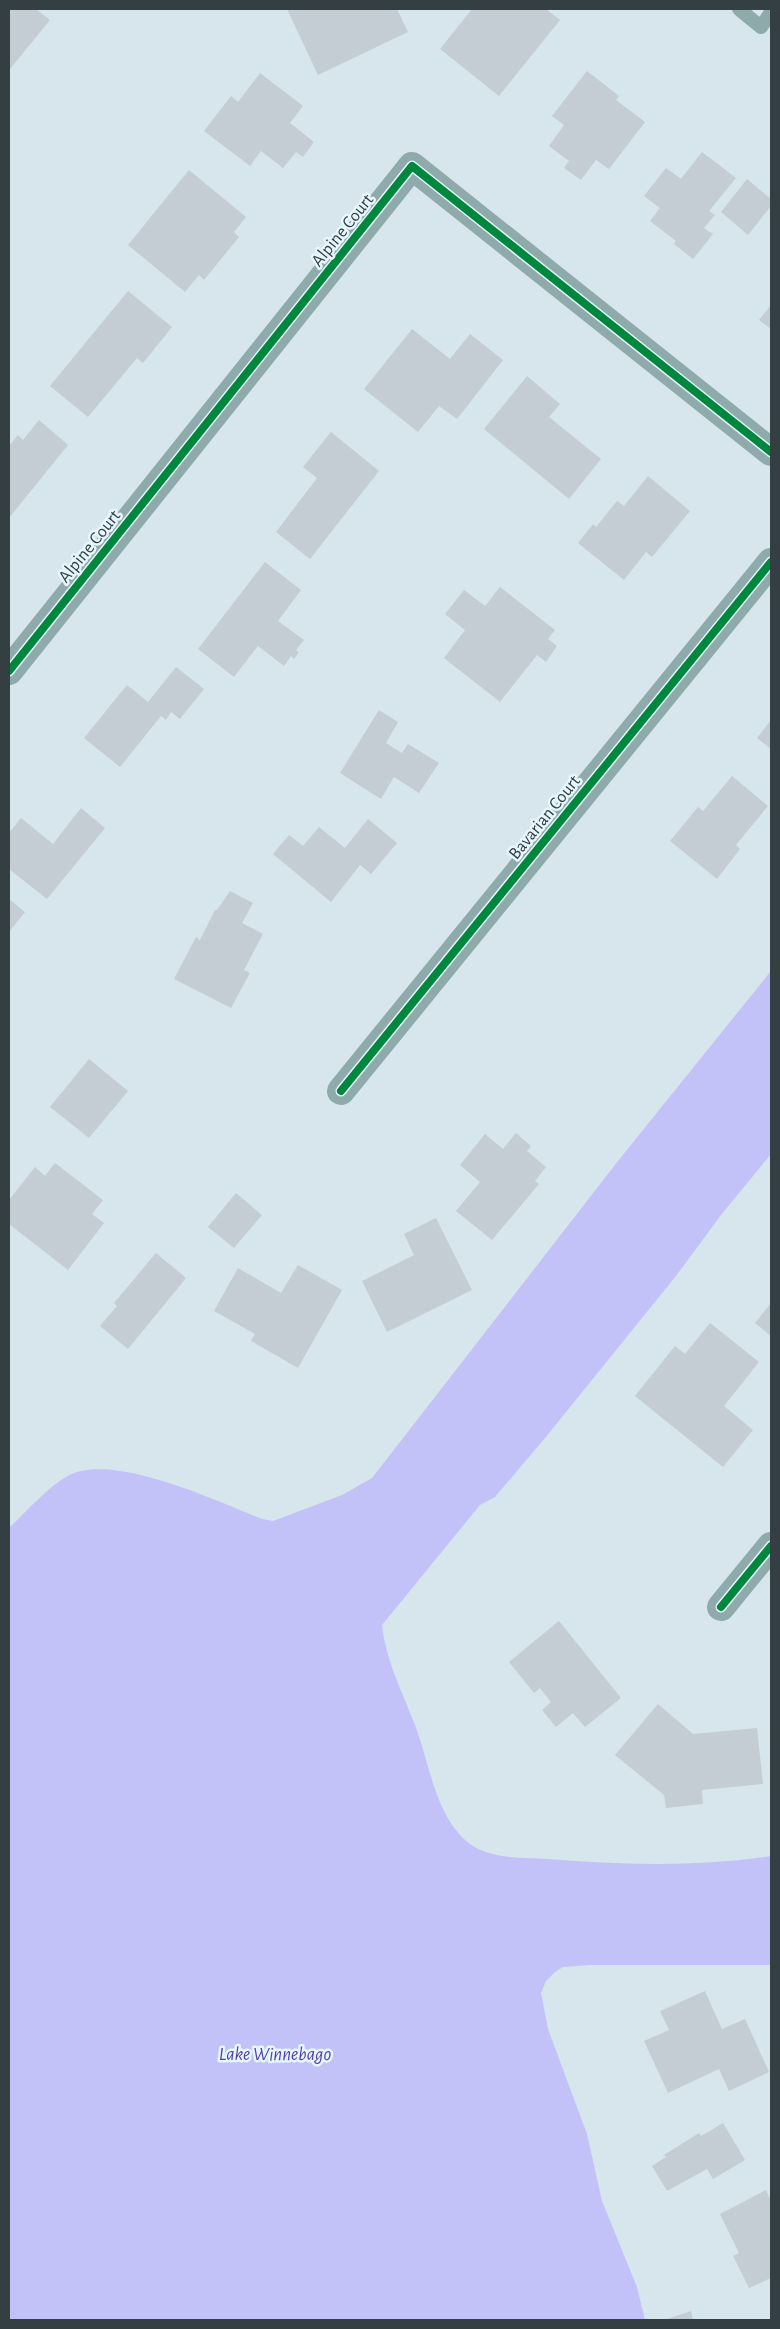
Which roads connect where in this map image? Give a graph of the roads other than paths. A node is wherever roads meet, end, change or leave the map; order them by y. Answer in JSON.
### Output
{"nodes":[{"id":1,"x":738,"y":9,"type":"edge"},
{"id":2,"x":771,"y":12,"type":"edge"},
{"id":3,"x":771,"y":452,"type":"edge"},
{"id":4,"x":771,"y":562,"type":"edge"},
{"id":5,"x":9,"y":671,"type":"edge"},
{"id":6,"x":340,"y":1091,"type":"dead end"},
{"id":7,"x":771,"y":1546,"type":"edge"},
{"id":8,"x":722,"y":1607,"type":"dead end"}],
"edges":[{"from":1,"to":2,"type":"lane"},
{"from":3,"to":5,"type":"street","name":"Alpine Court"},
{"from":4,"to":6,"type":"street","name":"Bavarian Court"},
{"from":7,"to":8,"type":"street"}]}
